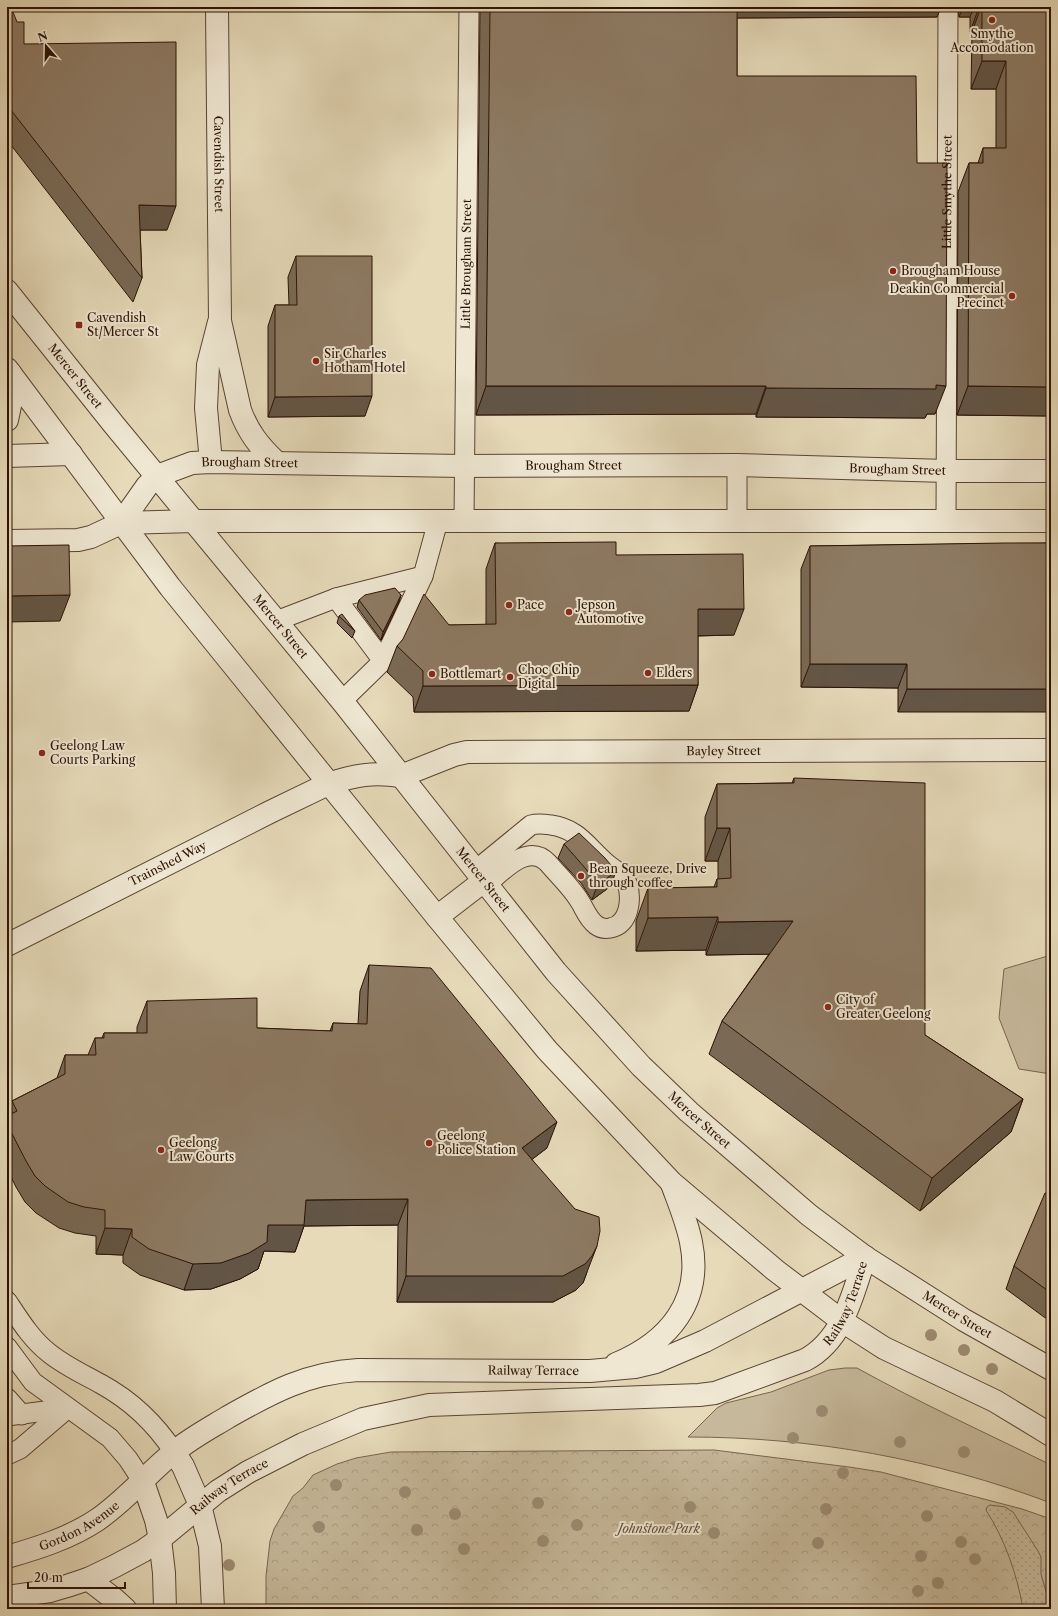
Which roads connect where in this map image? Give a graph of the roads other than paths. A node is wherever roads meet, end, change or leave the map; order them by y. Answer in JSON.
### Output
{"nodes":[{"id":1,"x":218,"y":7,"type":"edge"},
{"id":2,"x":469,"y":7,"type":"edge"},
{"id":3,"x":948,"y":7,"type":"edge"},
{"id":4,"x":7,"y":291,"type":"edge"},
{"id":5,"x":220,"y":321,"type":"junction"},
{"id":6,"x":8,"y":371,"type":"edge"},
{"id":7,"x":7,"y":420,"type":"edge"},
{"id":8,"x":71,"y":454,"type":"junction"},
{"id":9,"x":7,"y":456,"type":"edge"},
{"id":10,"x":211,"y":462,"type":"junction"},
{"id":11,"x":276,"y":462,"type":"junction"},
{"id":12,"x":737,"y":465,"type":"junction"},
{"id":13,"x":464,"y":466,"type":"junction"},
{"id":14,"x":947,"y":471,"type":"junction"},
{"id":15,"x":1051,"y":471,"type":"edge"},
{"id":16,"x":157,"y":476,"type":"junction"},
{"id":17,"x":464,"y":520,"type":"junction"},
{"id":18,"x":195,"y":521,"type":"junction"},
{"id":19,"x":438,"y":521,"type":"junction"},
{"id":20,"x":738,"y":521,"type":"junction"},
{"id":21,"x":1051,"y":521,"type":"edge"},
{"id":22,"x":946,"y":522,"type":"junction"},
{"id":23,"x":121,"y":523,"type":"junction"},
{"id":24,"x":7,"y":541,"type":"edge"},
{"id":25,"x":423,"y":576,"type":"junction"},
{"id":26,"x":336,"y":598,"type":"junction"},
{"id":27,"x":276,"y":621,"type":"junction"},
{"id":28,"x":383,"y":661,"type":"junction"},
{"id":29,"x":342,"y":701,"type":"junction"},
{"id":30,"x":1051,"y":750,"type":"edge"},
{"id":31,"x":401,"y":776,"type":"junction"},
{"id":32,"x":328,"y":784,"type":"junction"},
{"id":33,"x":483,"y":878,"type":"junction"},
{"id":34,"x":436,"y":917,"type":"junction"},
{"id":35,"x":7,"y":946,"type":"edge"},
{"id":36,"x":672,"y":1183,"type":"junction"},
{"id":37,"x":865,"y":1257,"type":"junction"},
{"id":38,"x":801,"y":1290,"type":"junction"},
{"id":39,"x":7,"y":1301,"type":"edge"},
{"id":40,"x":842,"y":1321,"type":"junction"},
{"id":41,"x":7,"y":1347,"type":"edge"},
{"id":42,"x":1051,"y":1369,"type":"edge"},
{"id":43,"x":590,"y":1370,"type":"junction"},
{"id":44,"x":7,"y":1398,"type":"edge"},
{"id":45,"x":68,"y":1408,"type":"junction"},
{"id":46,"x":14,"y":1416,"type":"edge"},
{"id":47,"x":1051,"y":1435,"type":"edge"},
{"id":48,"x":174,"y":1452,"type":"junction"},
{"id":49,"x":7,"y":1455,"type":"edge"},
{"id":50,"x":143,"y":1482,"type":"junction"},
{"id":51,"x":200,"y":1505,"type":"junction"},
{"id":52,"x":160,"y":1539,"type":"junction"},
{"id":53,"x":7,"y":1557,"type":"edge"},
{"id":54,"x":88,"y":1579,"type":"junction"},
{"id":55,"x":7,"y":1597,"type":"edge"},
{"id":56,"x":125,"y":1609,"type":"edge"},
{"id":57,"x":165,"y":1609,"type":"edge"},
{"id":58,"x":213,"y":1609,"type":"edge"}],
"edges":[{"from":1,"to":5,"type":"street","name":"Cavendish Street"},
{"from":2,"to":13,"type":"lane","name":"Little Brougham Street"},
{"from":3,"to":14,"type":"lane","name":"Little Smythe Street"},
{"from":4,"to":16,"type":"street","name":"Mercer Street"},
{"from":5,"to":10,"type":"street","name":"Cavendish Street"},
{"from":5,"to":11,"type":"street","name":"Cavendish Street"},
{"from":6,"to":7,"type":"street"},
{"from":6,"to":8,"type":"street"},
{"from":8,"to":9,"type":"street"},
{"from":8,"to":23,"type":"street"},
{"from":10,"to":11,"type":"street","name":"Brougham Street"},
{"from":10,"to":16,"type":"street","name":"Brougham Street"},
{"from":11,"to":13,"type":"street","name":"Brougham Street"},
{"from":12,"to":13,"type":"street","name":"Brougham Street"},
{"from":12,"to":14,"type":"street","name":"Brougham Street"},
{"from":12,"to":20,"type":"lane"},
{"from":13,"to":17,"type":"lane","name":"Little Brougham Street"},
{"from":14,"to":15,"type":"street","name":"Brougham Street"},
{"from":14,"to":22,"type":"lane","name":"Little Smythe Street"},
{"from":16,"to":18,"type":"street","name":"Mercer Street"},
{"from":16,"to":23,"type":"street","name":"Brougham Street"},
{"from":17,"to":19,"type":"street"},
{"from":17,"to":20,"type":"street"},
{"from":18,"to":19,"type":"street"},
{"from":18,"to":23,"type":"street"},
{"from":18,"to":27,"type":"street","name":"Mercer Street"},
{"from":19,"to":25,"type":"lane"},
{"from":20,"to":22,"type":"street"},
{"from":21,"to":22,"type":"street"},
{"from":23,"to":24,"type":"street"},
{"from":23,"to":32,"type":"street"},
{"from":25,"to":26,"type":"lane"},
{"from":25,"to":28,"type":"lane"},
{"from":26,"to":27,"type":"lane"},
{"from":26,"to":28,"type":"lane"},
{"from":27,"to":29,"type":"street","name":"Mercer Street"},
{"from":28,"to":29,"type":"lane"},
{"from":29,"to":31,"type":"street","name":"Mercer Street"},
{"from":30,"to":31,"type":"street","name":"Bayley Street"},
{"from":31,"to":32,"type":"street","name":"Trainshed Way"},
{"from":31,"to":33,"type":"street","name":"Mercer Street"},
{"from":32,"to":34,"type":"street"},
{"from":32,"to":35,"type":"street","name":"Trainshed Way"},
{"from":33,"to":33,"type":"lane"},
{"from":33,"to":34,"type":"street"},
{"from":33,"to":37,"type":"street","name":"Mercer Street"},
{"from":34,"to":36,"type":"street"},
{"from":36,"to":38,"type":"street"},
{"from":36,"to":43,"type":"street"},
{"from":37,"to":38,"type":"street","name":"Railway Terrace"},
{"from":37,"to":40,"type":"street","name":"Railway Terrace"},
{"from":37,"to":42,"type":"street","name":"Mercer Street"},
{"from":38,"to":40,"type":"street"},
{"from":38,"to":43,"type":"street","name":"Railway Terrace"},
{"from":39,"to":48,"type":"lane"},
{"from":40,"to":47,"type":"street"},
{"from":40,"to":51,"type":"street","name":"Railway Terrace"},
{"from":41,"to":45,"type":"lane"},
{"from":43,"to":48,"type":"street","name":"Railway Terrace"},
{"from":44,"to":46,"type":"lane"},
{"from":45,"to":46,"type":"lane"},
{"from":45,"to":49,"type":"lane"},
{"from":45,"to":50,"type":"lane"},
{"from":48,"to":50,"type":"street","name":"Railway Terrace"},
{"from":48,"to":51,"type":"street"},
{"from":50,"to":52,"type":"street"},
{"from":50,"to":53,"type":"street","name":"Gordon Avenue"},
{"from":51,"to":52,"type":"street","name":"Railway Terrace"},
{"from":51,"to":58,"type":"street"},
{"from":52,"to":54,"type":"street"},
{"from":52,"to":57,"type":"street"},
{"from":54,"to":55,"type":"street"},
{"from":54,"to":56,"type":"street"}]}
